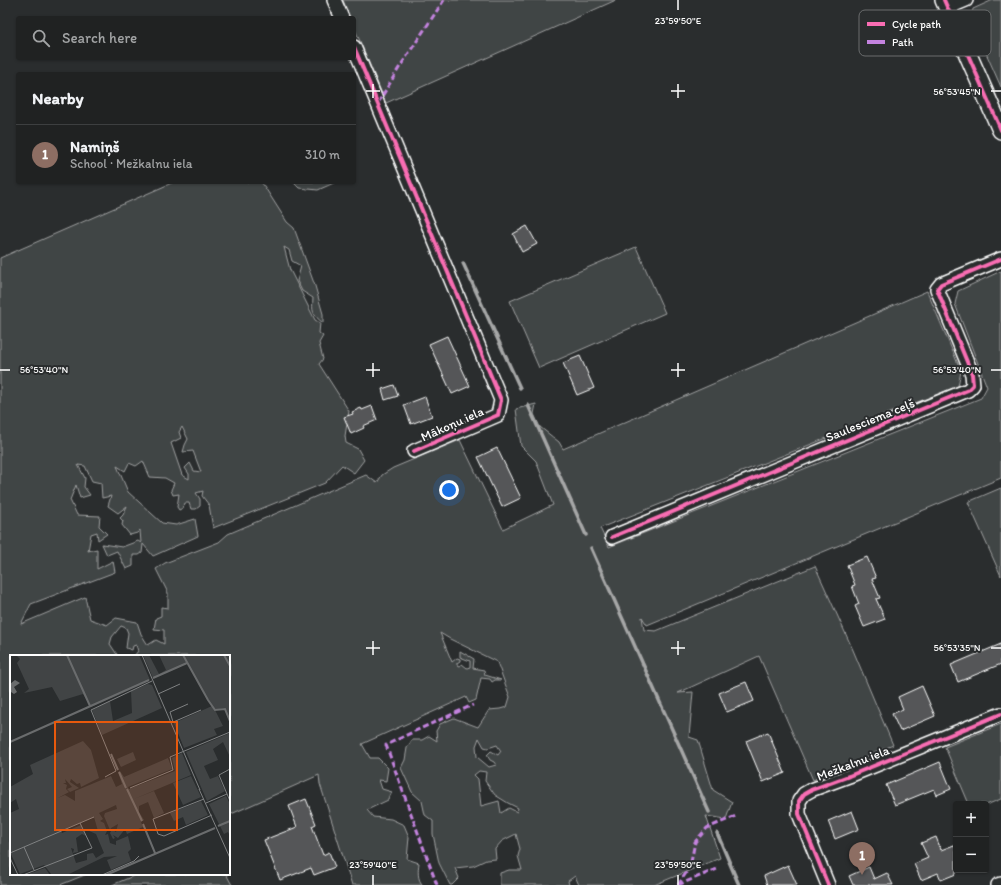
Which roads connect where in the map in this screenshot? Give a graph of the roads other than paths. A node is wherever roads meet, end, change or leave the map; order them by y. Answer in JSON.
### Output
{"nodes":[{"id":1,"x":334,"y":0,"type":"edge"},
{"id":2,"x":966,"y":0,"type":"edge"},
{"id":3,"x":945,"y":4,"type":"edge"},
{"id":4,"x":341,"y":16,"type":"edge"},
{"id":5,"x":356,"y":52,"type":"edge"},
{"id":6,"x":968,"y":56,"type":"edge"},
{"id":7,"x":1001,"y":130,"type":"edge"},
{"id":8,"x":1001,"y":259,"type":"edge"},
{"id":9,"x":414,"y":451,"type":"dead end"},
{"id":10,"x":612,"y":538,"type":"dead end"},
{"id":11,"x":1001,"y":714,"type":"edge"},
{"id":12,"x":1001,"y":884,"type":"edge"},
{"id":13,"x":828,"y":885,"type":"edge"},
{"id":14,"x":998,"y":885,"type":"edge"}],
"edges":[{"from":1,"to":4,"type":"street"},
{"from":2,"to":3,"type":"street"},
{"from":5,"to":9,"type":"street","name":"Mākoņu iela"},
{"from":6,"to":7,"type":"street"},
{"from":8,"to":10,"type":"street","name":"Saulesciema ceļš"},
{"from":11,"to":13,"type":"street","name":"Mežkalnu iela"},
{"from":12,"to":14,"type":"street"}]}
